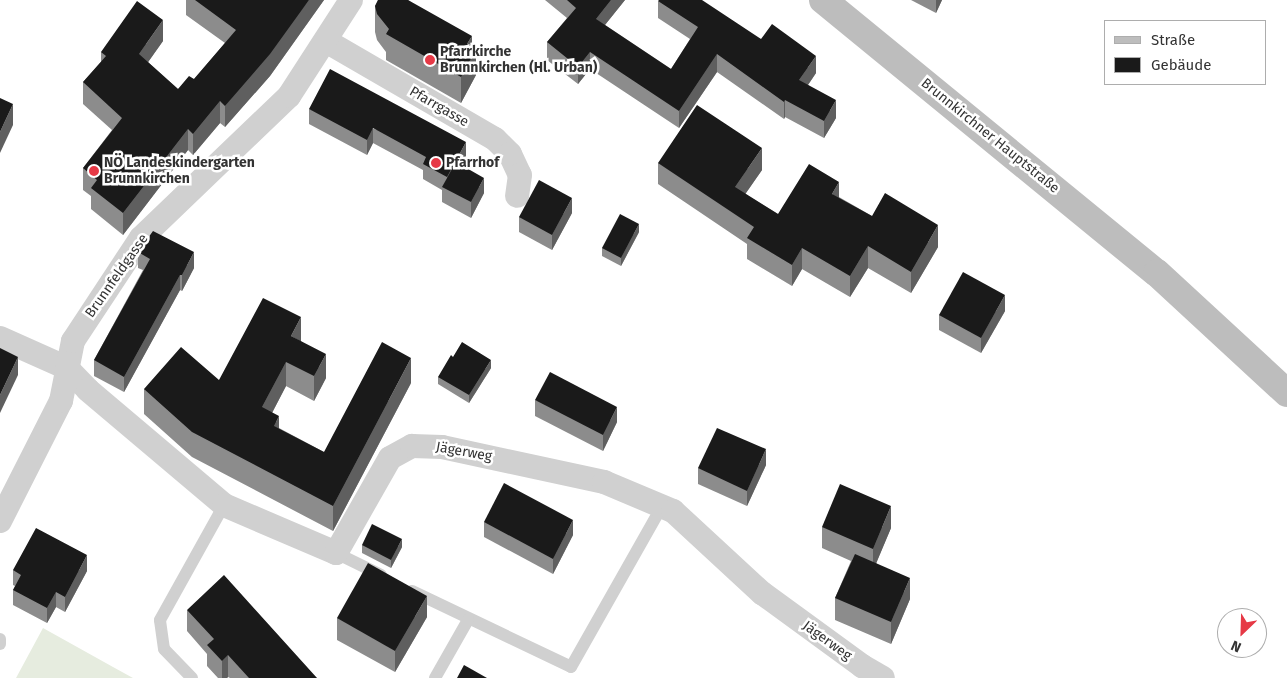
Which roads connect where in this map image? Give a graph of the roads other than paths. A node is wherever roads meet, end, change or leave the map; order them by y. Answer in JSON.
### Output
{"nodes":[{"id":1,"x":351,"y":0,"type":"edge"},
{"id":2,"x":823,"y":0,"type":"edge"},
{"id":3,"x":326,"y":41,"type":"junction"},
{"id":4,"x":517,"y":196,"type":"dead end"},
{"id":5,"x":0,"y":338,"type":"edge"},
{"id":6,"x":67,"y":368,"type":"junction"},
{"id":7,"x":1287,"y":393,"type":"edge"},
{"id":8,"x":224,"y":505,"type":"junction"},
{"id":9,"x":662,"y":506,"type":"junction"},
{"id":10,"x":0,"y":521,"type":"edge"},
{"id":11,"x":336,"y":553,"type":"junction"},
{"id":12,"x":468,"y":620,"type":"junction"},
{"id":13,"x":0,"y":639,"type":"edge"},
{"id":14,"x":0,"y":644,"type":"edge"},
{"id":15,"x":192,"y":678,"type":"edge"},
{"id":16,"x":435,"y":678,"type":"edge"},
{"id":17,"x":883,"y":678,"type":"edge"}],
"edges":[{"from":1,"to":3,"type":"street","name":"Brunnfeldgasse"},
{"from":2,"to":7,"type":"main road","name":"Brunnkirchner Hauptstraße"},
{"from":3,"to":4,"type":"street","name":"Pfarrgasse"},
{"from":3,"to":6,"type":"street","name":"Brunnfeldgasse"},
{"from":5,"to":6,"type":"street"},
{"from":6,"to":8,"type":"street"},
{"from":6,"to":10,"type":"street","name":"Brunnfeldgasse"},
{"from":8,"to":11,"type":"street"},
{"from":8,"to":15,"type":"lane"},
{"from":9,"to":11,"type":"street","name":"Jägerweg"},
{"from":9,"to":12,"type":"lane"},
{"from":9,"to":17,"type":"street","name":"Jägerweg"},
{"from":11,"to":12,"type":"lane"},
{"from":12,"to":16,"type":"lane"},
{"from":13,"to":14,"type":"lane"}]}
